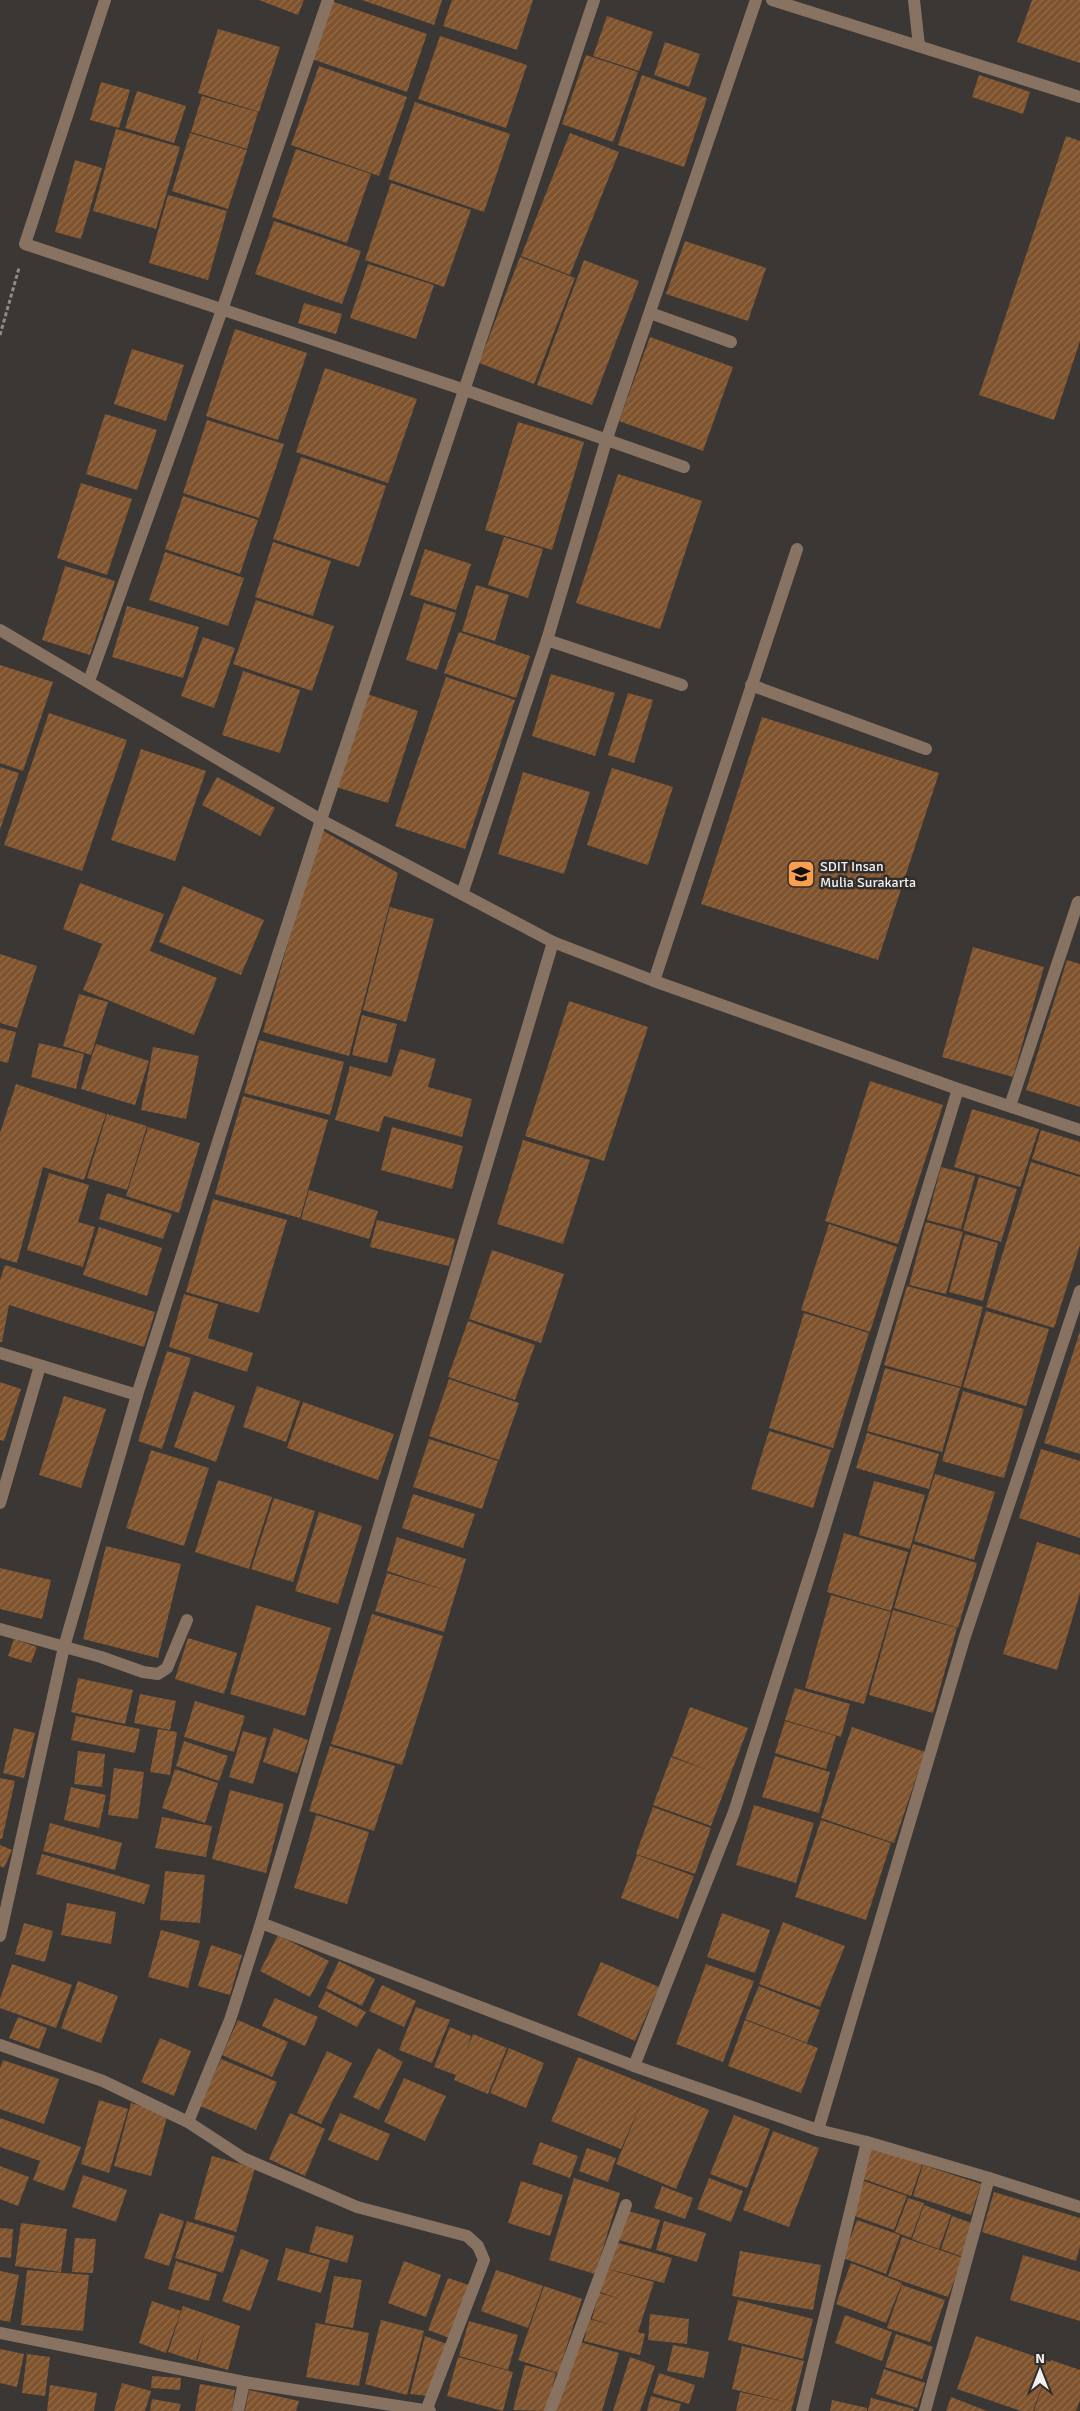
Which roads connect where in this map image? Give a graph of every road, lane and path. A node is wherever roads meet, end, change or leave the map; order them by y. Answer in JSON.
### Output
{"nodes":[{"id":1,"x":105,"y":0,"type":"edge"},
{"id":2,"x":328,"y":0,"type":"edge"},
{"id":3,"x":594,"y":0,"type":"edge"},
{"id":4,"x":756,"y":0,"type":"edge"},
{"id":5,"x":772,"y":0,"type":"edge"},
{"id":6,"x":914,"y":0,"type":"edge"},
{"id":7,"x":918,"y":46,"type":"junction"},
{"id":8,"x":1080,"y":97,"type":"edge"},
{"id":9,"x":26,"y":244,"type":"junction"},
{"id":10,"x":222,"y":310,"type":"junction"},
{"id":11,"x":650,"y":313,"type":"junction"},
{"id":12,"x":0,"y":335,"type":"edge"},
{"id":13,"x":730,"y":342,"type":"dead end"},
{"id":14,"x":465,"y":390,"type":"junction"},
{"id":15,"x":607,"y":438,"type":"junction"},
{"id":16,"x":684,"y":467,"type":"dead end"},
{"id":17,"x":797,"y":549,"type":"dead end"},
{"id":18,"x":0,"y":630,"type":"edge"},
{"id":19,"x":547,"y":640,"type":"junction"},
{"id":20,"x":88,"y":681,"type":"junction"},
{"id":21,"x":682,"y":685,"type":"dead end"},
{"id":22,"x":751,"y":685,"type":"junction"},
{"id":23,"x":926,"y":749,"type":"dead end"},
{"id":24,"x":321,"y":820,"type":"junction"},
{"id":25,"x":462,"y":894,"type":"junction"},
{"id":26,"x":1078,"y":902,"type":"dead end"},
{"id":27,"x":553,"y":942,"type":"junction"},
{"id":28,"x":654,"y":981,"type":"junction"},
{"id":29,"x":958,"y":1089,"type":"junction"},
{"id":30,"x":1010,"y":1106,"type":"junction"},
{"id":31,"x":1080,"y":1130,"type":"edge"},
{"id":32,"x":1080,"y":1291,"type":"edge"},
{"id":33,"x":0,"y":1353,"type":"edge"},
{"id":34,"x":40,"y":1366,"type":"junction"},
{"id":35,"x":137,"y":1395,"type":"junction"},
{"id":36,"x":0,"y":1503,"type":"edge"},
{"id":37,"x":187,"y":1620,"type":"dead end"},
{"id":38,"x":0,"y":1629,"type":"edge"},
{"id":39,"x":64,"y":1647,"type":"junction"},
{"id":40,"x":261,"y":1923,"type":"junction"},
{"id":41,"x":0,"y":1936,"type":"edge"},
{"id":42,"x":0,"y":2044,"type":"edge"},
{"id":43,"x":634,"y":2066,"type":"junction"},
{"id":44,"x":188,"y":2122,"type":"junction"},
{"id":45,"x":818,"y":2130,"type":"junction"},
{"id":46,"x":867,"y":2142,"type":"junction"},
{"id":47,"x":989,"y":2178,"type":"junction"},
{"id":48,"x":626,"y":2205,"type":"dead end"},
{"id":49,"x":1080,"y":2207,"type":"edge"},
{"id":50,"x":0,"y":2333,"type":"edge"},
{"id":51,"x":244,"y":2382,"type":"junction"},
{"id":52,"x":238,"y":2411,"type":"edge"},
{"id":53,"x":427,"y":2411,"type":"edge"},
{"id":54,"x":550,"y":2411,"type":"edge"},
{"id":55,"x":802,"y":2411,"type":"edge"},
{"id":56,"x":925,"y":2411,"type":"edge"}],
"edges":[{"from":1,"to":9,"type":"street"},
{"from":2,"to":10,"type":"street"},
{"from":3,"to":14,"type":"street"},
{"from":4,"to":11,"type":"street"},
{"from":5,"to":7,"type":"street"},
{"from":6,"to":7,"type":"street"},
{"from":7,"to":8,"type":"street"},
{"from":9,"to":10,"type":"street"},
{"from":9,"to":12,"type":"path"},
{"from":10,"to":14,"type":"street"},
{"from":10,"to":20,"type":"street"},
{"from":11,"to":13,"type":"street"},
{"from":11,"to":15,"type":"street"},
{"from":14,"to":15,"type":"street"},
{"from":14,"to":24,"type":"street"},
{"from":15,"to":16,"type":"street"},
{"from":15,"to":19,"type":"street"},
{"from":17,"to":22,"type":"street"},
{"from":18,"to":20,"type":"street"},
{"from":19,"to":21,"type":"street"},
{"from":19,"to":25,"type":"street"},
{"from":20,"to":24,"type":"street"},
{"from":22,"to":23,"type":"street"},
{"from":22,"to":28,"type":"street"},
{"from":24,"to":25,"type":"street"},
{"from":24,"to":35,"type":"street"},
{"from":25,"to":27,"type":"street"},
{"from":26,"to":30,"type":"street"},
{"from":27,"to":28,"type":"street"},
{"from":27,"to":40,"type":"street"},
{"from":28,"to":29,"type":"street"},
{"from":29,"to":30,"type":"street"},
{"from":29,"to":43,"type":"street"},
{"from":30,"to":31,"type":"street"},
{"from":32,"to":45,"type":"street"},
{"from":33,"to":34,"type":"street"},
{"from":34,"to":35,"type":"street"},
{"from":34,"to":36,"type":"street"},
{"from":35,"to":39,"type":"street"},
{"from":37,"to":39,"type":"street"},
{"from":38,"to":39,"type":"street"},
{"from":39,"to":41,"type":"street"},
{"from":40,"to":43,"type":"street"},
{"from":40,"to":44,"type":"street"},
{"from":42,"to":44,"type":"street"},
{"from":43,"to":45,"type":"street"},
{"from":44,"to":53,"type":"street"},
{"from":45,"to":46,"type":"street"},
{"from":46,"to":47,"type":"street"},
{"from":46,"to":55,"type":"street"},
{"from":47,"to":49,"type":"street"},
{"from":47,"to":56,"type":"street"},
{"from":48,"to":54,"type":"street"},
{"from":50,"to":51,"type":"street"},
{"from":51,"to":52,"type":"street"},
{"from":51,"to":53,"type":"street"}]}
